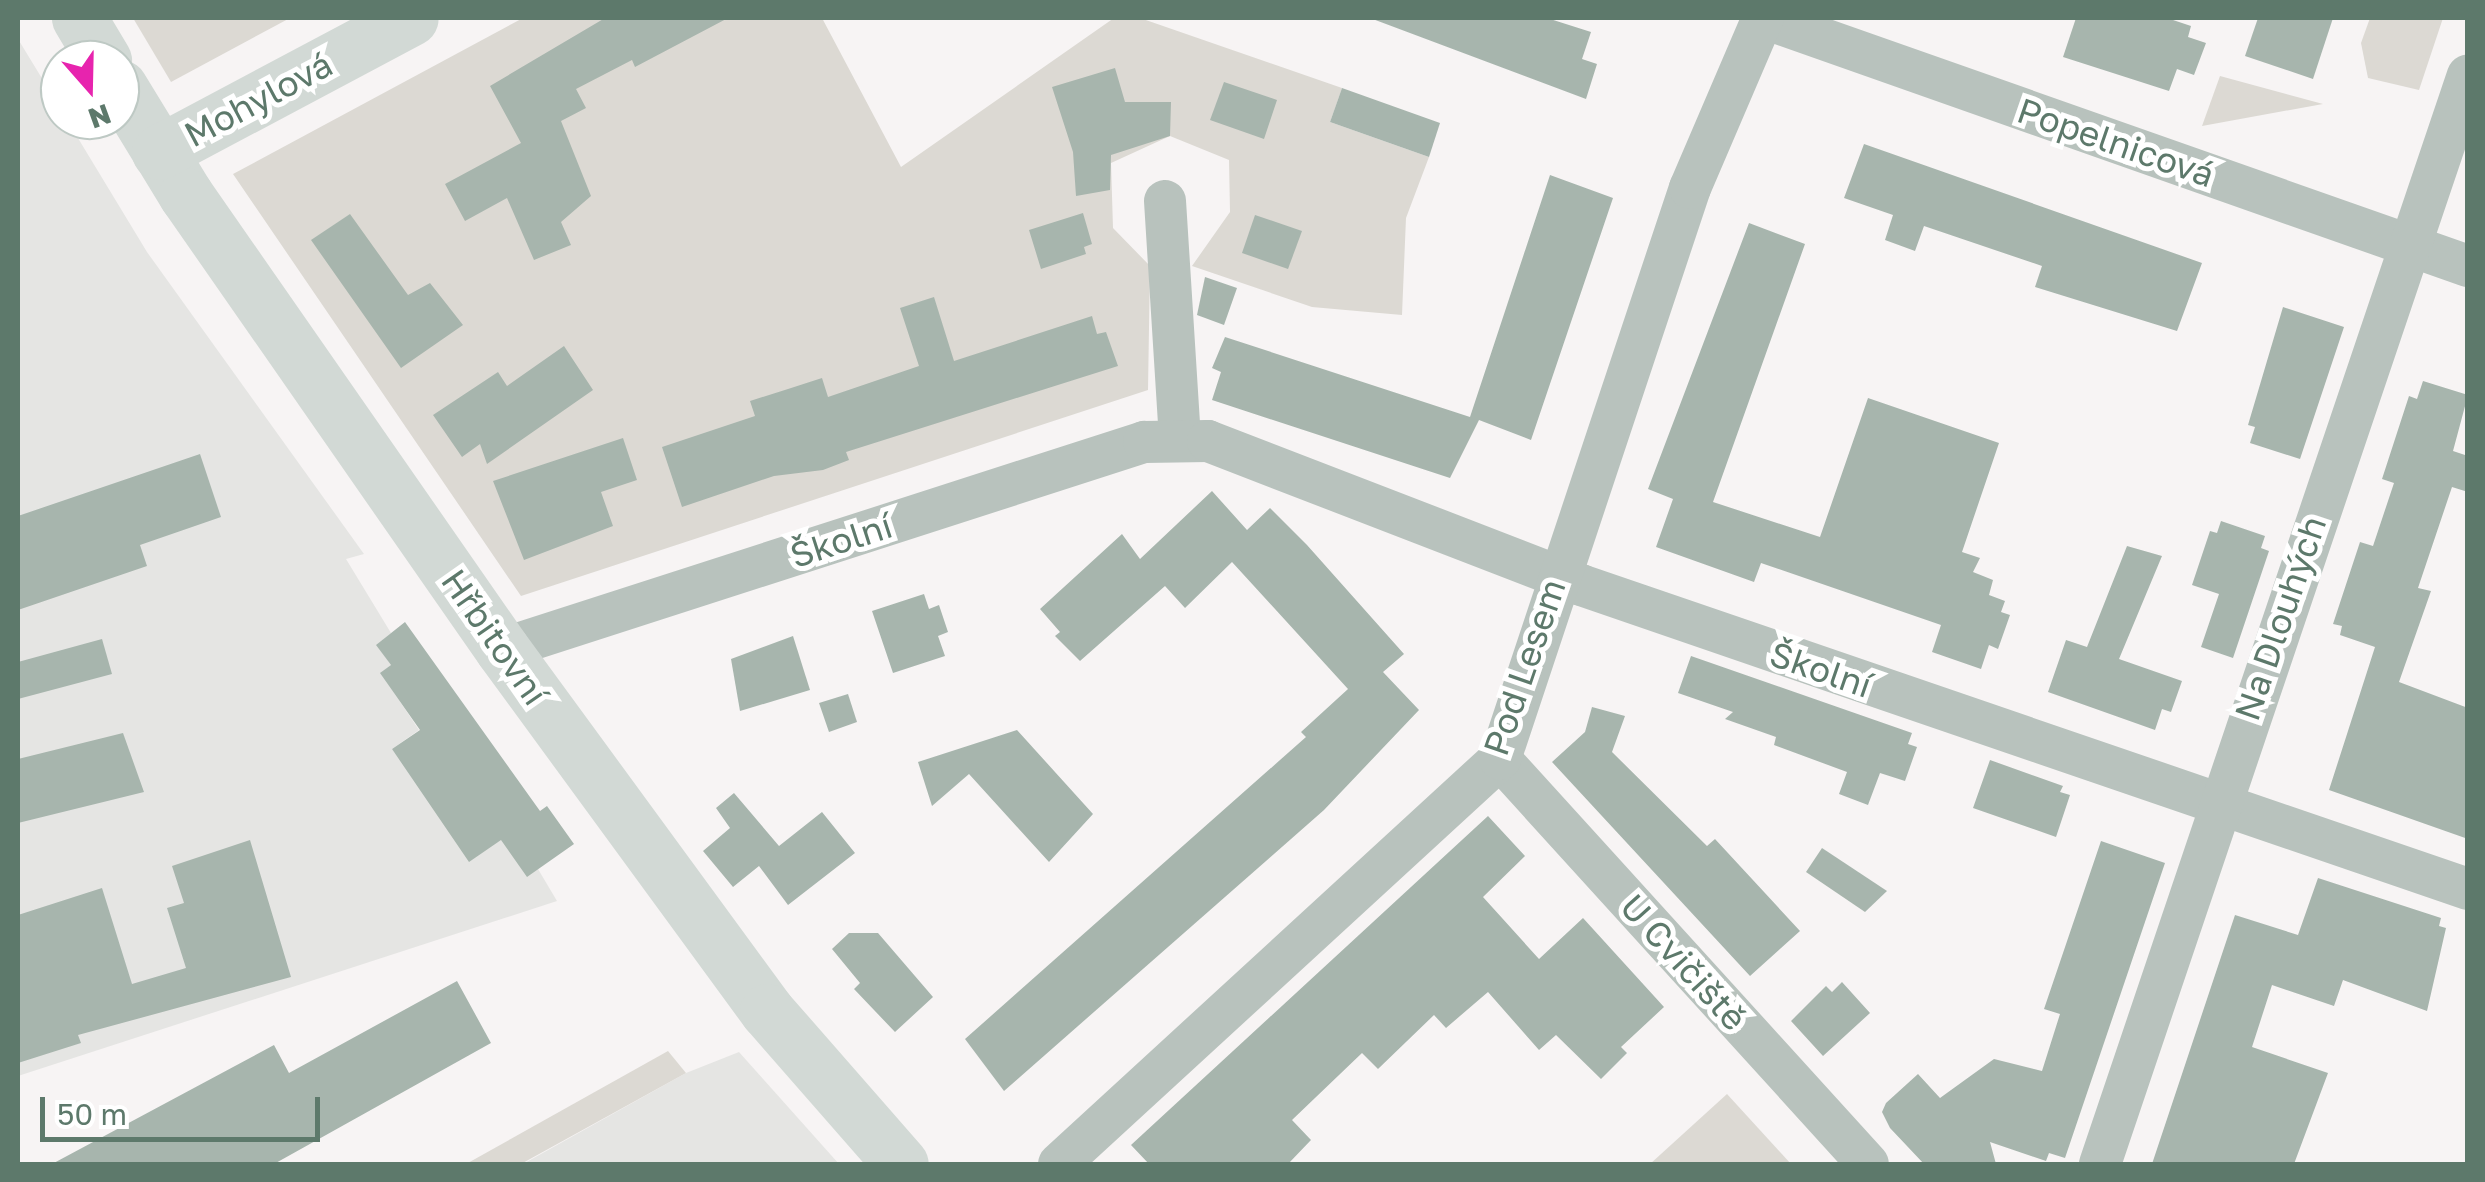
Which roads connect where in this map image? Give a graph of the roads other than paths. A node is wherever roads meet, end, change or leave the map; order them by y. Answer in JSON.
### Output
{"nodes":[{"id":1,"x":79,"y":18,"type":"edge"},
{"id":2,"x":411,"y":18,"type":"edge"},
{"id":3,"x":1764,"y":18,"type":"edge"},
{"id":4,"x":92,"y":40,"type":"edge"},
{"id":5,"x":2468,"y":74,"type":"edge"},
{"id":6,"x":140,"y":120,"type":"edge"},
{"id":7,"x":159,"y":152,"type":"junction"},
{"id":8,"x":1165,"y":200,"type":"dead end"},
{"id":9,"x":2408,"y":244,"type":"junction"},
{"id":10,"x":2468,"y":266,"type":"edge"},
{"id":11,"x":1180,"y":438,"type":"junction"},
{"id":12,"x":1556,"y":576,"type":"junction"},
{"id":13,"x":502,"y":649,"type":"junction"},
{"id":14,"x":1500,"y":760,"type":"junction"},
{"id":15,"x":2216,"y":806,"type":"junction"},
{"id":16,"x":2468,"y":890,"type":"edge"},
{"id":17,"x":901,"y":1164,"type":"edge"},
{"id":18,"x":1059,"y":1164,"type":"edge"},
{"id":19,"x":1868,"y":1164,"type":"edge"},
{"id":20,"x":2100,"y":1164,"type":"edge"}],
"edges":[{"from":1,"to":4,"type":"street"},
{"from":2,"to":7,"type":"street","name":"Mohylová"},
{"from":3,"to":9,"type":"street","name":"Popelnicová"},
{"from":3,"to":12,"type":"street","name":"Pod Lesem"},
{"from":5,"to":9,"type":"street","name":"Na Dlouhých"},
{"from":6,"to":7,"type":"street","name":"Hřbitovní"},
{"from":7,"to":13,"type":"street","name":"Hřbitovní"},
{"from":8,"to":11,"type":"street"},
{"from":9,"to":10,"type":"street","name":"Popelnicová"},
{"from":9,"to":15,"type":"street","name":"Na Dlouhých"},
{"from":11,"to":12,"type":"street","name":"Školní"},
{"from":11,"to":13,"type":"street","name":"Školní"},
{"from":12,"to":14,"type":"street","name":"Pod Lesem"},
{"from":12,"to":15,"type":"street","name":"Školní"},
{"from":13,"to":17,"type":"street","name":"Hřbitovní"},
{"from":14,"to":18,"type":"street","name":"Pod Lesem"},
{"from":14,"to":19,"type":"street","name":"U Cvičiště"},
{"from":15,"to":16,"type":"street","name":"Školní"},
{"from":15,"to":20,"type":"street","name":"Na Dlouhých"}]}
